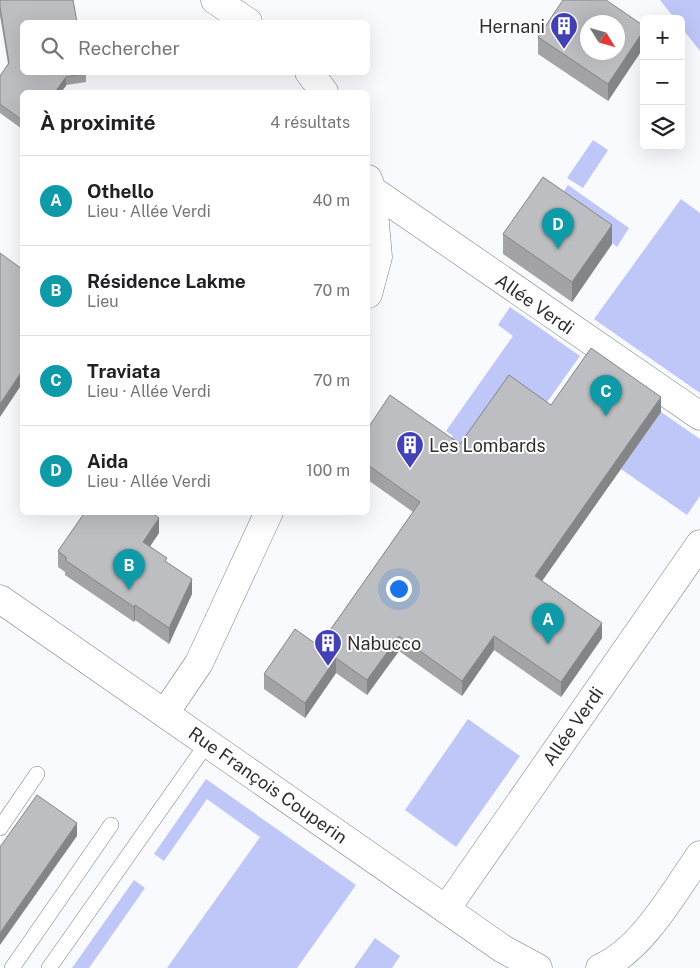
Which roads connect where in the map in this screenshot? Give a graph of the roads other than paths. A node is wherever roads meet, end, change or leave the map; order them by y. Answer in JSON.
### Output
{"nodes":[{"id":1,"x":215,"y":0,"type":"edge"},
{"id":2,"x":245,"y":20,"type":"edge"},
{"id":3,"x":311,"y":75,"type":"edge"},
{"id":4,"x":322,"y":90,"type":"edge"},
{"id":5,"x":370,"y":184,"type":"edge"},
{"id":6,"x":370,"y":287,"type":"edge"},
{"id":7,"x":700,"y":416,"type":"edge"},
{"id":8,"x":269,"y":515,"type":"edge"},
{"id":9,"x":700,"y":544,"type":"edge"},
{"id":10,"x":0,"y":599,"type":"edge"},
{"id":11,"x":165,"y":713,"type":"junction"},
{"id":12,"x":208,"y":742,"type":"junction"},
{"id":13,"x":38,"y":774,"type":"dead end"},
{"id":14,"x":111,"y":825,"type":"dead end"},
{"id":15,"x":0,"y":828,"type":"edge"},
{"id":16,"x":700,"y":856,"type":"edge"},
{"id":17,"x":446,"y":909,"type":"junction"},
{"id":18,"x":12,"y":968,"type":"edge"},
{"id":19,"x":50,"y":968,"type":"edge"},
{"id":20,"x":538,"y":968,"type":"edge"},
{"id":21,"x":600,"y":968,"type":"edge"}],
"edges":[{"from":1,"to":2,"type":"street"},
{"from":3,"to":4,"type":"street"},
{"from":5,"to":6,"type":"street"},
{"from":5,"to":7,"type":"street","name":"Allée Verdi"},
{"from":8,"to":11,"type":"street"},
{"from":9,"to":17,"type":"street","name":"Allée Verdi"},
{"from":10,"to":11,"type":"street","name":"Rue François Couperin"},
{"from":11,"to":12,"type":"street","name":"Rue François Couperin"},
{"from":12,"to":17,"type":"street","name":"Rue François Couperin"},
{"from":12,"to":19,"type":"lane"},
{"from":13,"to":15,"type":"lane"},
{"from":14,"to":18,"type":"lane"},
{"from":16,"to":21,"type":"street"},
{"from":17,"to":20,"type":"street","name":"Rue François Couperin"}]}
